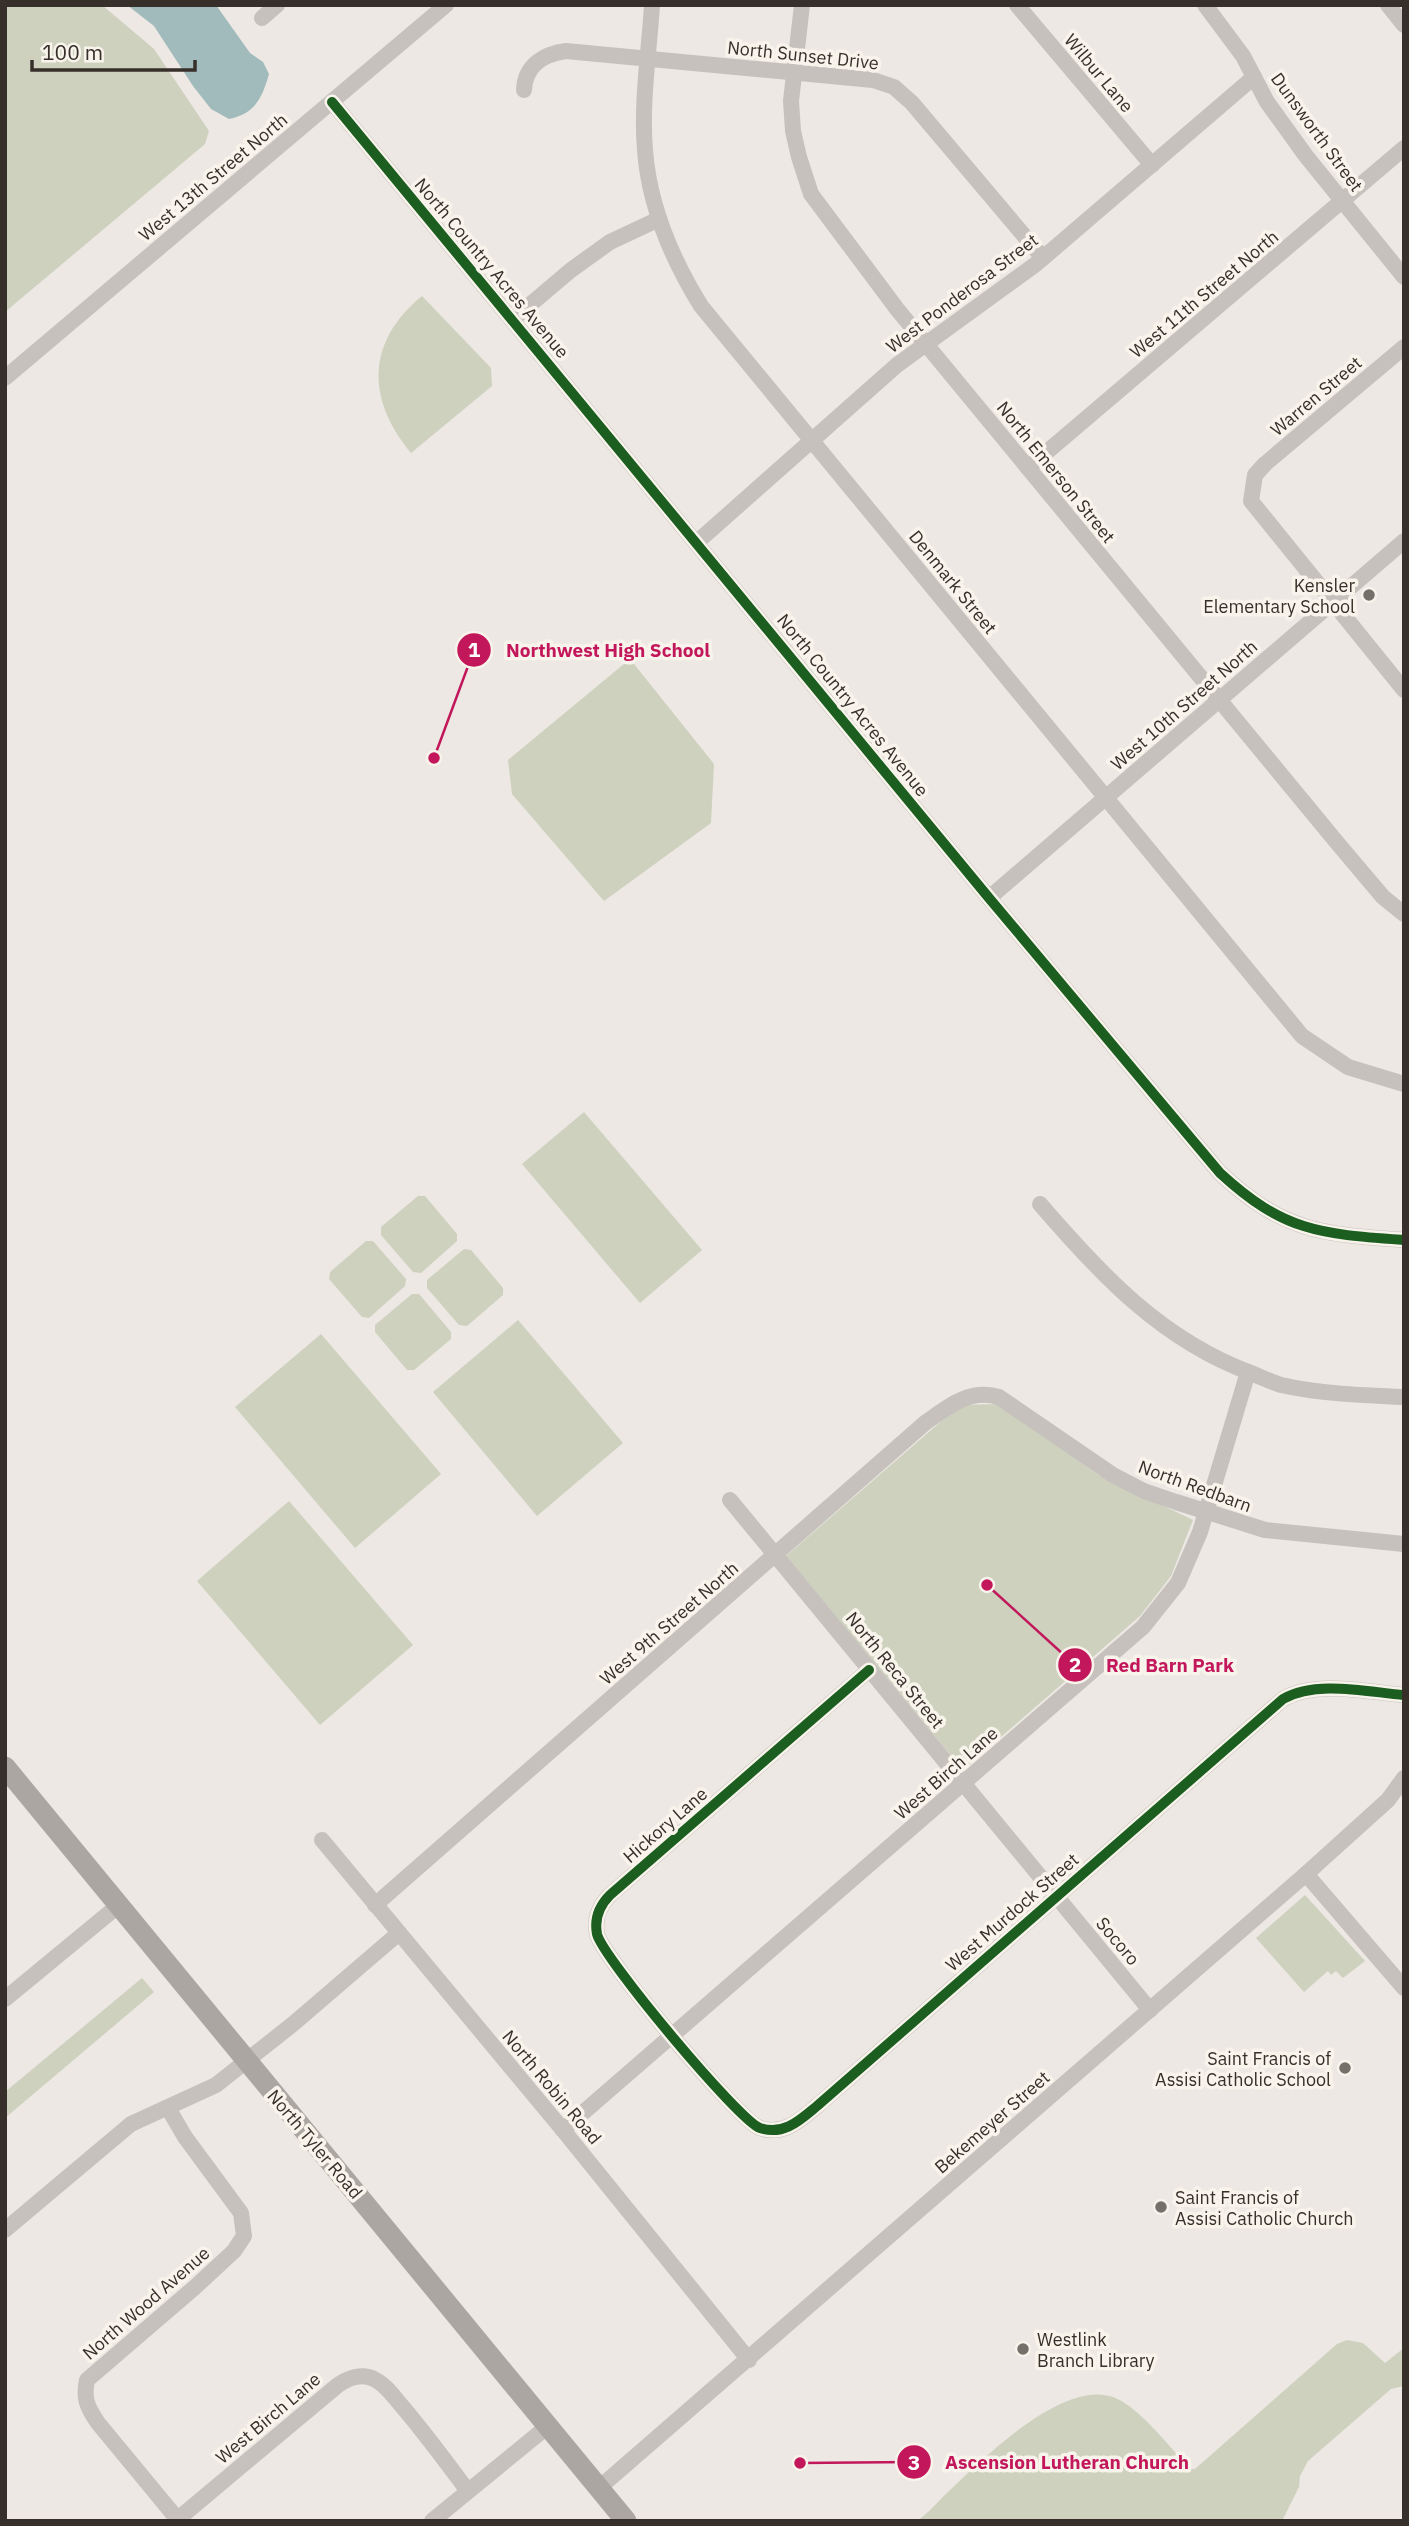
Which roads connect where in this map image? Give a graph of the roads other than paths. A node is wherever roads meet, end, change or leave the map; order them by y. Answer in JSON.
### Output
{"nodes":[{"id":1,"x":277,"y":5,"type":"edge"},
{"id":2,"x":446,"y":5,"type":"edge"},
{"id":3,"x":652,"y":5,"type":"edge"},
{"id":4,"x":802,"y":5,"type":"edge"},
{"id":5,"x":1017,"y":5,"type":"edge"},
{"id":6,"x":1205,"y":5,"type":"edge"},
{"id":7,"x":1388,"y":5,"type":"edge"},
{"id":8,"x":262,"y":18,"type":"dead end"},
{"id":9,"x":1404,"y":25,"type":"edge"},
{"id":10,"x":648,"y":58,"type":"junction"},
{"id":11,"x":794,"y":72,"type":"junction"},
{"id":12,"x":1254,"y":77,"type":"junction"},
{"id":13,"x":524,"y":89,"type":"dead end"},
{"id":14,"x":332,"y":102,"type":"junction"},
{"id":15,"x":1404,"y":148,"type":"edge"},
{"id":16,"x":1152,"y":165,"type":"junction"},
{"id":17,"x":1342,"y":201,"type":"junction"},
{"id":18,"x":659,"y":219,"type":"junction"},
{"id":19,"x":1043,"y":258,"type":"junction"},
{"id":20,"x":1404,"y":277,"type":"edge"},
{"id":21,"x":512,"y":320,"type":"junction"},
{"id":22,"x":926,"y":344,"type":"junction"},
{"id":23,"x":1404,"y":346,"type":"edge"},
{"id":24,"x":5,"y":377,"type":"edge"},
{"id":25,"x":812,"y":441,"type":"junction"},
{"id":26,"x":1028,"y":468,"type":"junction"},
{"id":27,"x":1404,"y":541,"type":"edge"},
{"id":28,"x":696,"y":543,"type":"junction"},
{"id":29,"x":1332,"y":603,"type":"junction"},
{"id":30,"x":1404,"y":690,"type":"edge"},
{"id":31,"x":1219,"y":700,"type":"junction"},
{"id":32,"x":1105,"y":798,"type":"junction"},
{"id":33,"x":989,"y":898,"type":"junction"},
{"id":34,"x":1404,"y":914,"type":"edge"},
{"id":35,"x":1404,"y":1084,"type":"edge"},
{"id":36,"x":1040,"y":1204,"type":"dead end"},
{"id":37,"x":1404,"y":1240,"type":"edge"},
{"id":38,"x":1248,"y":1372,"type":"junction"},
{"id":39,"x":999,"y":1397,"type":"joint"},
{"id":40,"x":1404,"y":1397,"type":"edge"},
{"id":41,"x":730,"y":1500,"type":"dead end"},
{"id":42,"x":1206,"y":1513,"type":"junction"},
{"id":43,"x":1404,"y":1544,"type":"edge"},
{"id":44,"x":776,"y":1555,"type":"junction"},
{"id":45,"x":869,"y":1670,"type":"junction"},
{"id":46,"x":1404,"y":1695,"type":"edge"},
{"id":47,"x":5,"y":1767,"type":"edge"},
{"id":48,"x":1404,"y":1778,"type":"edge"},
{"id":49,"x":963,"y":1784,"type":"junction"},
{"id":50,"x":322,"y":1840,"type":"dead end"},
{"id":51,"x":1306,"y":1874,"type":"junction"},
{"id":52,"x":1056,"y":1897,"type":"junction"},
{"id":53,"x":119,"y":1905,"type":"junction"},
{"id":54,"x":375,"y":1905,"type":"junction"},
{"id":55,"x":399,"y":1933,"type":"junction"},
{"id":56,"x":1404,"y":1988,"type":"edge"},
{"id":57,"x":5,"y":1999,"type":"edge"},
{"id":58,"x":1150,"y":2010,"type":"junction"},
{"id":59,"x":671,"y":2035,"type":"junction"},
{"id":60,"x":247,"y":2061,"type":"junction"},
{"id":61,"x":168,"y":2108,"type":"junction"},
{"id":62,"x":563,"y":2130,"type":"junction"},
{"id":63,"x":5,"y":2230,"type":"edge"},
{"id":64,"x":749,"y":2360,"type":"junction"},
{"id":65,"x":548,"y":2426,"type":"junction"},
{"id":66,"x":599,"y":2488,"type":"junction"},
{"id":67,"x":468,"y":2491,"type":"junction"},
{"id":68,"x":178,"y":2520,"type":"edge"},
{"id":69,"x":432,"y":2521,"type":"edge"},
{"id":70,"x":626,"y":2521,"type":"edge"}],
"edges":[{"from":1,"to":8,"type":"street"},
{"from":2,"to":14,"type":"street","name":"West 13th Street North"},
{"from":3,"to":10,"type":"street","name":"Denmark Street"},
{"from":4,"to":11,"type":"street","name":"North Emerson Street"},
{"from":5,"to":16,"type":"street","name":"Wilbur Lane"},
{"from":6,"to":12,"type":"street","name":"Dunsworth Street"},
{"from":7,"to":9,"type":"street"},
{"from":10,"to":11,"type":"street","name":"North Sunset Drive"},
{"from":10,"to":13,"type":"street","name":"North Sunset Drive"},
{"from":10,"to":18,"type":"street","name":"Denmark Street"},
{"from":11,"to":19,"type":"street","name":"North Sunset Drive"},
{"from":11,"to":22,"type":"street","name":"North Emerson Street"},
{"from":12,"to":16,"type":"street","name":"West Ponderosa Street"},
{"from":12,"to":17,"type":"street","name":"Dunsworth Street"},
{"from":14,"to":21,"type":"street","name":"North Country Acres Avenue"},
{"from":14,"to":24,"type":"street","name":"West 13th Street North"},
{"from":15,"to":17,"type":"street","name":"West 11th Street North"},
{"from":16,"to":19,"type":"street","name":"West Ponderosa Street"},
{"from":17,"to":20,"type":"street","name":"Dunsworth Street"},
{"from":17,"to":26,"type":"street","name":"West 11th Street North"},
{"from":18,"to":21,"type":"street"},
{"from":18,"to":25,"type":"street","name":"Denmark Street"},
{"from":19,"to":22,"type":"street","name":"West Ponderosa Street"},
{"from":21,"to":28,"type":"street","name":"North Country Acres Avenue"},
{"from":22,"to":25,"type":"street","name":"West Ponderosa Street"},
{"from":22,"to":26,"type":"street","name":"North Emerson Street"},
{"from":23,"to":29,"type":"street","name":"Warren Street"},
{"from":25,"to":28,"type":"street","name":"West Ponderosa Street"},
{"from":25,"to":32,"type":"street","name":"Denmark Street"},
{"from":26,"to":31,"type":"street","name":"North Emerson Street"},
{"from":27,"to":29,"type":"street","name":"West 10th Street North"},
{"from":28,"to":33,"type":"street","name":"North Country Acres Avenue"},
{"from":29,"to":30,"type":"street"},
{"from":29,"to":31,"type":"street","name":"West 10th Street North"},
{"from":31,"to":32,"type":"street","name":"West 10th Street North"},
{"from":31,"to":34,"type":"street","name":"North Emerson Street"},
{"from":32,"to":33,"type":"street","name":"West 10th Street North"},
{"from":32,"to":35,"type":"street","name":"Denmark Street"},
{"from":33,"to":37,"type":"street","name":"North Country Acres Avenue"},
{"from":36,"to":38,"type":"street"},
{"from":38,"to":40,"type":"street"},
{"from":38,"to":42,"type":"street","name":"West Birch Lane"},
{"from":39,"to":42,"type":"street","name":"North Redbarn"},
{"from":39,"to":44,"type":"street","name":"West 9th Street North"},
{"from":41,"to":44,"type":"street","name":"North Reca Street"},
{"from":42,"to":43,"type":"street","name":"North Redbarn"},
{"from":42,"to":49,"type":"street","name":"West Birch Lane"},
{"from":44,"to":45,"type":"street","name":"North Reca Street"},
{"from":44,"to":54,"type":"street","name":"West 9th Street North"},
{"from":45,"to":49,"type":"street","name":"North Reca Street"},
{"from":45,"to":59,"type":"street","name":"Hickory Lane"},
{"from":46,"to":52,"type":"street","name":"West Murdock Street"},
{"from":47,"to":53,"type":"main road","name":"North Tyler Road"},
{"from":48,"to":51,"type":"street","name":"Bekemeyer Street"},
{"from":49,"to":52,"type":"street","name":"North Reca Street"},
{"from":49,"to":59,"type":"street","name":"West Birch Lane"},
{"from":50,"to":54,"type":"street","name":"North Robin Road"},
{"from":51,"to":56,"type":"street"},
{"from":51,"to":58,"type":"street","name":"Bekemeyer Street"},
{"from":52,"to":58,"type":"street","name":"Socoro"},
{"from":52,"to":59,"type":"street","name":"West Murdock Street"},
{"from":53,"to":57,"type":"street"},
{"from":53,"to":60,"type":"main road","name":"North Tyler Road"},
{"from":54,"to":55,"type":"street","name":"North Robin Road"},
{"from":55,"to":60,"type":"street"},
{"from":55,"to":62,"type":"street","name":"North Robin Road"},
{"from":58,"to":64,"type":"street","name":"Bekemeyer Street"},
{"from":59,"to":62,"type":"street","name":"West Birch Lane"},
{"from":60,"to":61,"type":"street"},
{"from":60,"to":65,"type":"main road","name":"North Tyler Road"},
{"from":61,"to":63,"type":"street"},
{"from":61,"to":68,"type":"street","name":"North Wood Avenue"},
{"from":62,"to":64,"type":"street","name":"North Robin Road"},
{"from":64,"to":66,"type":"street","name":"Bekemeyer Street"},
{"from":65,"to":66,"type":"main road","name":"North Tyler Road"},
{"from":65,"to":67,"type":"street"},
{"from":66,"to":70,"type":"main road","name":"North Tyler Road"},
{"from":67,"to":68,"type":"street","name":"West Birch Lane"},
{"from":67,"to":69,"type":"street"}]}
